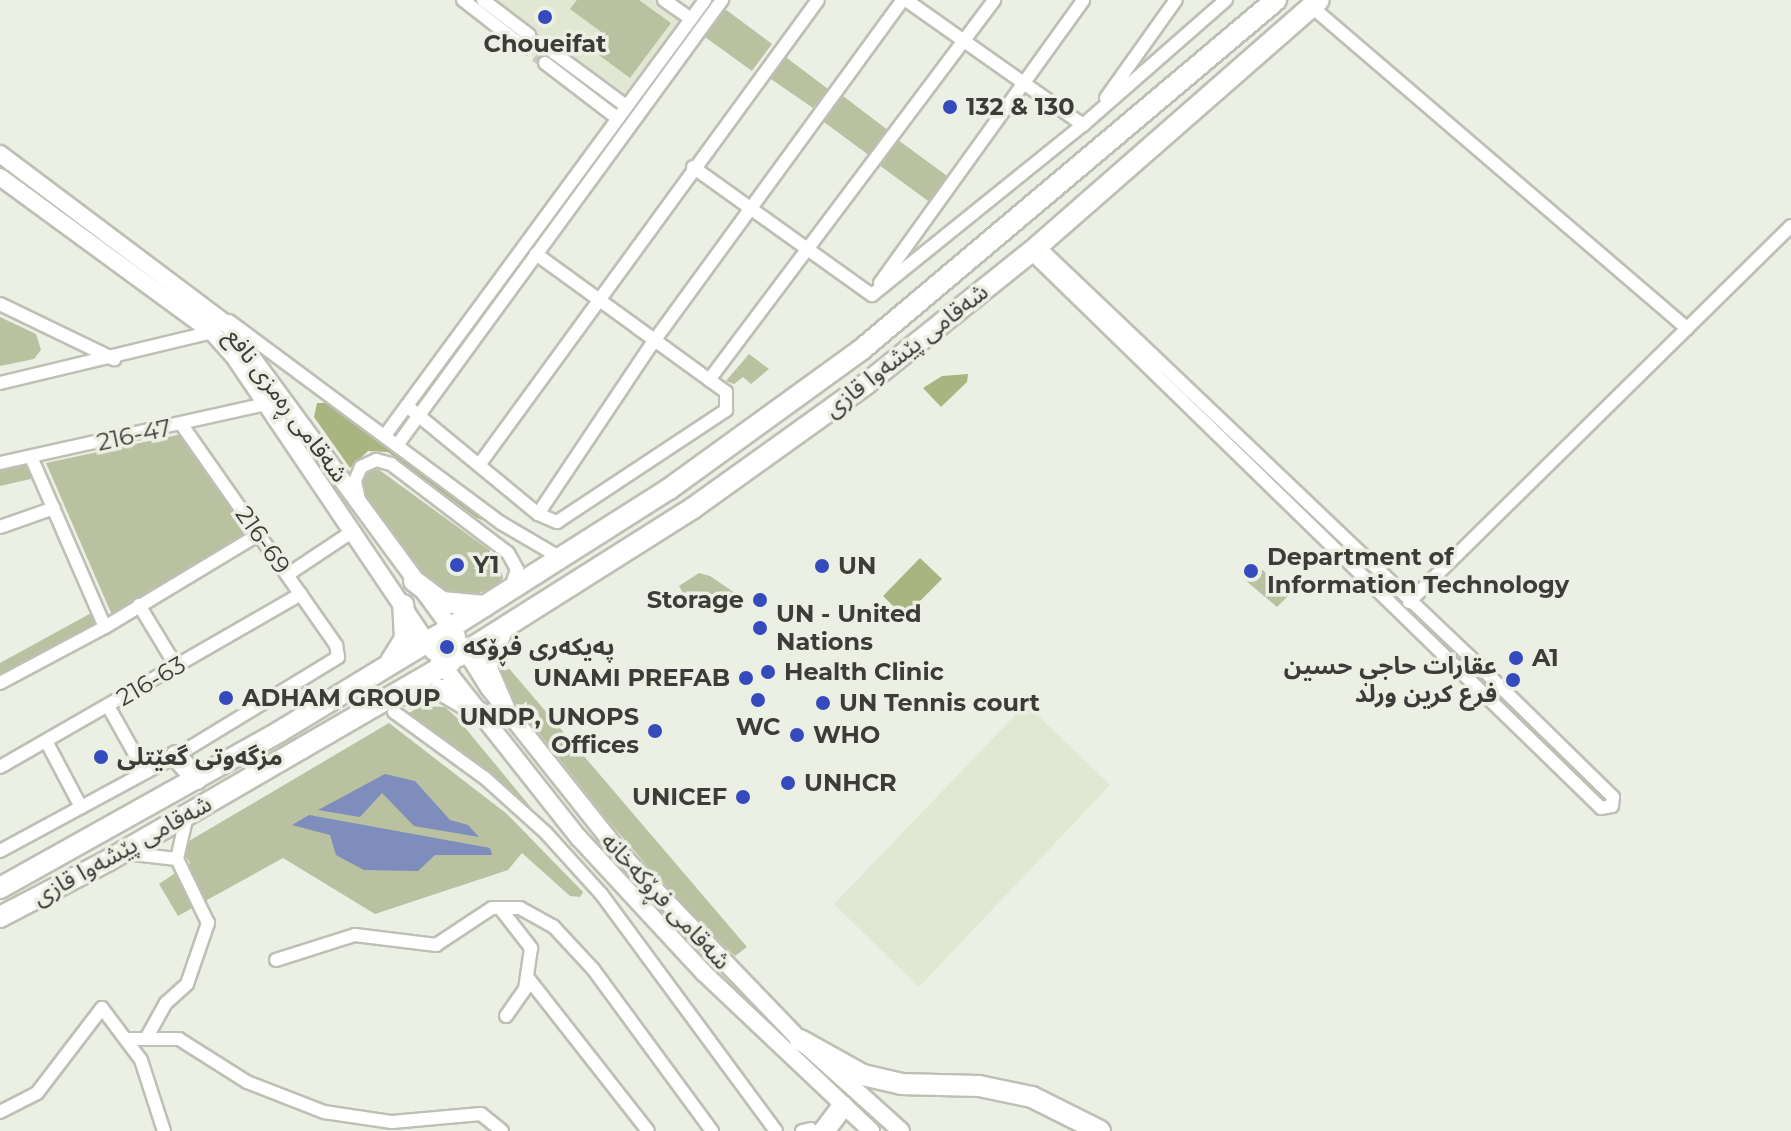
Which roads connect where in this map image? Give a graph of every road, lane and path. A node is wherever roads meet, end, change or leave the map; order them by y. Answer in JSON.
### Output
{"nodes":[{"id":1,"x":463,"y":0,"type":"edge"},
{"id":2,"x":483,"y":0,"type":"edge"},
{"id":3,"x":664,"y":0,"type":"edge"},
{"id":4,"x":705,"y":0,"type":"edge"},
{"id":5,"x":722,"y":0,"type":"edge"},
{"id":6,"x":818,"y":0,"type":"edge"},
{"id":7,"x":905,"y":0,"type":"edge"},
{"id":8,"x":994,"y":0,"type":"edge"},
{"id":9,"x":1083,"y":0,"type":"edge"},
{"id":10,"x":1176,"y":0,"type":"edge"},
{"id":11,"x":1226,"y":0,"type":"edge"},
{"id":12,"x":1276,"y":0,"type":"edge"},
{"id":13,"x":1316,"y":3,"type":"edge"},
{"id":14,"x":691,"y":19,"type":"junction"},
{"id":15,"x":965,"y":41,"type":"junction"},
{"id":16,"x":650,"y":74,"type":"junction"},
{"id":17,"x":1022,"y":81,"type":"junction"},
{"id":18,"x":661,"y":82,"type":"junction"},
{"id":19,"x":626,"y":106,"type":"junction"},
{"id":20,"x":617,"y":118,"type":"junction"},
{"id":21,"x":1088,"y":121,"type":"junction"},
{"id":22,"x":602,"y":138,"type":"junction"},
{"id":23,"x":614,"y":147,"type":"junction"},
{"id":24,"x":0,"y":154,"type":"edge"},
{"id":25,"x":693,"y":167,"type":"junction"},
{"id":26,"x":0,"y":177,"type":"edge"},
{"id":27,"x":751,"y":208,"type":"junction"},
{"id":28,"x":1791,"y":226,"type":"edge"},
{"id":29,"x":1034,"y":249,"type":"junction"},
{"id":30,"x":809,"y":250,"type":"junction"},
{"id":31,"x":536,"y":254,"type":"junction"},
{"id":32,"x":872,"y":295,"type":"junction"},
{"id":33,"x":595,"y":299,"type":"junction"},
{"id":34,"x":0,"y":304,"type":"edge"},
{"id":35,"x":205,"y":304,"type":"junction"},
{"id":36,"x":1687,"y":328,"type":"junction"},
{"id":37,"x":212,"y":332,"type":"junction"},
{"id":38,"x":654,"y":341,"type":"junction"},
{"id":39,"x":114,"y":359,"type":"junction"},
{"id":40,"x":709,"y":380,"type":"junction"},
{"id":41,"x":0,"y":383,"type":"edge"},
{"id":42,"x":267,"y":404,"type":"junction"},
{"id":43,"x":407,"y":406,"type":"junction"},
{"id":44,"x":419,"y":415,"type":"junction"},
{"id":45,"x":182,"y":425,"type":"junction"},
{"id":46,"x":386,"y":434,"type":"junction"},
{"id":47,"x":398,"y":444,"type":"junction"},
{"id":48,"x":31,"y":457,"type":"junction"},
{"id":49,"x":0,"y":463,"type":"edge"},
{"id":50,"x":479,"y":465,"type":"junction"},
{"id":51,"x":54,"y":508,"type":"junction"},
{"id":52,"x":364,"y":509,"type":"junction"},
{"id":53,"x":538,"y":514,"type":"junction"},
{"id":54,"x":501,"y":523,"type":"junction"},
{"id":55,"x":474,"y":526,"type":"junction"},
{"id":56,"x":0,"y":527,"type":"edge"},
{"id":57,"x":353,"y":531,"type":"junction"},
{"id":58,"x":259,"y":534,"type":"junction"},
{"id":59,"x":561,"y":558,"type":"junction"},
{"id":60,"x":287,"y":575,"type":"junction"},
{"id":61,"x":414,"y":581,"type":"junction"},
{"id":62,"x":509,"y":591,"type":"junction"},
{"id":63,"x":301,"y":594,"type":"junction"},
{"id":64,"x":427,"y":601,"type":"junction"},
{"id":65,"x":1409,"y":602,"type":"junction"},
{"id":66,"x":139,"y":605,"type":"junction"},
{"id":67,"x":485,"y":606,"type":"junction"},
{"id":68,"x":407,"y":610,"type":"junction"},
{"id":69,"x":509,"y":625,"type":"junction"},
{"id":70,"x":105,"y":627,"type":"junction"},
{"id":71,"x":447,"y":648,"type":"junction"},
{"id":72,"x":176,"y":666,"type":"junction"},
{"id":73,"x":381,"y":670,"type":"junction"},
{"id":74,"x":0,"y":683,"type":"edge"},
{"id":75,"x":108,"y":706,"type":"junction"},
{"id":76,"x":389,"y":706,"type":"junction"},
{"id":77,"x":494,"y":712,"type":"junction"},
{"id":78,"x":46,"y":741,"type":"junction"},
{"id":79,"x":176,"y":756,"type":"junction"},
{"id":80,"x":1,"y":764,"type":"edge"},
{"id":81,"x":145,"y":772,"type":"junction"},
{"id":82,"x":197,"y":779,"type":"junction"},
{"id":83,"x":81,"y":807,"type":"junction"},
{"id":84,"x":187,"y":815,"type":"junction"},
{"id":85,"x":0,"y":851,"type":"edge"},
{"id":86,"x":121,"y":853,"type":"junction"},
{"id":87,"x":177,"y":859,"type":"junction"},
{"id":88,"x":0,"y":888,"type":"edge"},
{"id":89,"x":500,"y":908,"type":"junction"},
{"id":90,"x":0,"y":917,"type":"edge"},
{"id":91,"x":276,"y":960,"type":"dead end"},
{"id":92,"x":528,"y":978,"type":"junction"},
{"id":93,"x":506,"y":1016,"type":"dead end"},
{"id":94,"x":147,"y":1037,"type":"junction"},
{"id":95,"x":129,"y":1039,"type":"junction"},
{"id":96,"x":800,"y":1040,"type":"junction"},
{"id":97,"x":850,"y":1099,"type":"junction"},
{"id":98,"x":0,"y":1112,"type":"edge"},
{"id":99,"x":812,"y":1130,"type":"edge"},
{"id":100,"x":164,"y":1131,"type":"edge"},
{"id":101,"x":502,"y":1131,"type":"edge"},
{"id":102,"x":648,"y":1131,"type":"edge"},
{"id":103,"x":712,"y":1131,"type":"edge"},
{"id":104,"x":776,"y":1131,"type":"edge"},
{"id":105,"x":871,"y":1131,"type":"edge"},
{"id":106,"x":901,"y":1131,"type":"edge"},
{"id":107,"x":1100,"y":1131,"type":"edge"}],
"edges":[{"from":1,"to":2,"type":"street"},
{"from":3,"to":14,"type":"street"},
{"from":4,"to":14,"type":"street"},
{"from":5,"to":18,"type":"street"},
{"from":6,"to":25,"type":"street"},
{"from":7,"to":15,"type":"street"},
{"from":7,"to":27,"type":"street"},
{"from":8,"to":15,"type":"street"},
{"from":9,"to":17,"type":"street"},
{"from":10,"to":21,"type":"street"},
{"from":11,"to":21,"type":"street"},
{"from":12,"to":59,"type":"highway","name":"شەقامی پێشەوا قازی"},
{"from":13,"to":29,"type":"highway","name":"شەقامی پێشەوا قازی"},
{"from":13,"to":36,"type":"street"},
{"from":14,"to":16,"type":"street"},
{"from":15,"to":17,"type":"street"},
{"from":15,"to":30,"type":"street"},
{"from":16,"to":18,"type":"street"},
{"from":16,"to":19,"type":"street"},
{"from":17,"to":21,"type":"street"},
{"from":17,"to":32,"type":"street"},
{"from":18,"to":23,"type":"street"},
{"from":19,"to":20,"type":"street"},
{"from":19,"to":20,"type":"street"},
{"from":20,"to":22,"type":"street"},
{"from":21,"to":32,"type":"street"},
{"from":22,"to":23,"type":"street"},
{"from":22,"to":43,"type":"street"},
{"from":23,"to":31,"type":"street"},
{"from":24,"to":35,"type":"main road","name":"شەقامی ڕەمزی نافع"},
{"from":25,"to":27,"type":"street"},
{"from":25,"to":33,"type":"street"},
{"from":26,"to":37,"type":"main road","name":"شەقامی ڕەمزی نافع"},
{"from":27,"to":30,"type":"street"},
{"from":27,"to":38,"type":"street"},
{"from":28,"to":36,"type":"street"},
{"from":29,"to":65,"type":"street"},
{"from":29,"to":65,"type":"street"},
{"from":29,"to":69,"type":"highway","name":"شەقامی پێشەوا قازی"},
{"from":30,"to":32,"type":"street"},
{"from":30,"to":40,"type":"street"},
{"from":31,"to":33,"type":"street"},
{"from":31,"to":44,"type":"street"},
{"from":33,"to":38,"type":"street"},
{"from":33,"to":50,"type":"street"},
{"from":34,"to":39,"type":"street"},
{"from":35,"to":46,"type":"street"},
{"from":35,"to":52,"type":"main road","name":"شەقامی ڕەمزی نافع"},
{"from":36,"to":65,"type":"street"},
{"from":37,"to":39,"type":"street"},
{"from":37,"to":42,"type":"main road","name":"شەقامی ڕەمزی نافع"},
{"from":38,"to":40,"type":"street"},
{"from":38,"to":53,"type":"street"},
{"from":39,"to":41,"type":"street"},
{"from":40,"to":53,"type":"street"},
{"from":42,"to":45,"type":"street","name":"216-47"},
{"from":42,"to":57,"type":"main road","name":"شەقامی ڕەمزی نافع"},
{"from":43,"to":44,"type":"street"},
{"from":43,"to":46,"type":"street"},
{"from":44,"to":47,"type":"street"},
{"from":44,"to":50,"type":"street"},
{"from":45,"to":48,"type":"street","name":"216-47"},
{"from":45,"to":58,"type":"street","name":"216-69"},
{"from":46,"to":47,"type":"street"},
{"from":47,"to":54,"type":"street"},
{"from":48,"to":49,"type":"street","name":"216-47"},
{"from":48,"to":51,"type":"street"},
{"from":50,"to":53,"type":"street"},
{"from":51,"to":56,"type":"street"},
{"from":51,"to":70,"type":"street"},
{"from":52,"to":55,"type":"street"},
{"from":52,"to":61,"type":"main road","name":"شەقامی ڕەمزی نافع"},
{"from":54,"to":55,"type":"street"},
{"from":54,"to":59,"type":"street"},
{"from":55,"to":62,"type":"street"},
{"from":57,"to":60,"type":"street"},
{"from":57,"to":68,"type":"main road","name":"شەقامی ڕەمزی نافع"},
{"from":58,"to":60,"type":"street","name":"216-69"},
{"from":58,"to":66,"type":"street"},
{"from":59,"to":62,"type":"highway","name":"شەقامی پێشەوا قازی"},
{"from":60,"to":63,"type":"street","name":"216-69"},
{"from":61,"to":64,"type":"main road","name":"شەقامی ڕەمزی نافع"},
{"from":61,"to":67,"type":"highway"},
{"from":62,"to":67,"type":"highway","name":"شەقامی پێشەوا قازی"},
{"from":63,"to":72,"type":"street","name":"216-63"},
{"from":63,"to":79,"type":"street","name":"216-69"},
{"from":64,"to":68,"type":"main road"},
{"from":64,"to":71,"type":"main road","name":"شەقامی ڕەمزی نافع"},
{"from":66,"to":70,"type":"street"},
{"from":66,"to":72,"type":"street"},
{"from":67,"to":71,"type":"highway","name":"شەقامی پێشەوا قازی"},
{"from":68,"to":71,"type":"main road","name":"شەقامی ڕەمزی نافع"},
{"from":68,"to":73,"type":"highway"},
{"from":69,"to":71,"type":"highway","name":"شەقامی پێشەوا قازی"},
{"from":69,"to":77,"type":"highway"},
{"from":70,"to":74,"type":"street"},
{"from":71,"to":73,"type":"highway","name":"شەقامی پێشەوا قازی"},
{"from":71,"to":76,"type":"highway","name":"شەقامی پێشەوا قازی"},
{"from":71,"to":77,"type":"main road","name":"شەقامی فڕۆکەخانە"},
{"from":72,"to":75,"type":"street","name":"216-63"},
{"from":73,"to":82,"type":"highway","name":"شەقامی پێشەوا قازی"},
{"from":75,"to":78,"type":"street","name":"216-63"},
{"from":75,"to":81,"type":"street"},
{"from":76,"to":77,"type":"highway"},
{"from":76,"to":84,"type":"highway","name":"شەقامی پێشەوا قازی"},
{"from":76,"to":104,"type":"street"},
{"from":77,"to":96,"type":"main road","name":"شەقامی فڕۆکەخانە"},
{"from":77,"to":97,"type":"main road","name":"شەقامی فڕۆکەخانە"},
{"from":78,"to":80,"type":"street","name":"216-63"},
{"from":78,"to":83,"type":"street"},
{"from":79,"to":81,"type":"street"},
{"from":79,"to":82,"type":"highway"},
{"from":81,"to":83,"type":"street"},
{"from":82,"to":88,"type":"highway","name":"شەقامی پێشەوا قازی"},
{"from":83,"to":85,"type":"street"},
{"from":84,"to":86,"type":"highway","name":"شەقامی پێشەوا قازی"},
{"from":84,"to":87,"type":"street"},
{"from":86,"to":87,"type":"street"},
{"from":86,"to":90,"type":"highway","name":"شەقامی پێشەوا قازی"},
{"from":87,"to":94,"type":"street"},
{"from":89,"to":91,"type":"street"},
{"from":89,"to":92,"type":"street"},
{"from":89,"to":103,"type":"street"},
{"from":92,"to":93,"type":"street"},
{"from":92,"to":102,"type":"street"},
{"from":94,"to":95,"type":"street"},
{"from":94,"to":101,"type":"street"},
{"from":95,"to":98,"type":"street"},
{"from":95,"to":100,"type":"street"},
{"from":96,"to":97,"type":"main road","name":"شەقامی فڕۆکەخانە"},
{"from":96,"to":107,"type":"highway"},
{"from":97,"to":99,"type":"highway"},
{"from":97,"to":105,"type":"main road","name":"شەقامی فڕۆکەخانە"},
{"from":97,"to":106,"type":"main road","name":"شەقامی فڕۆکەخانە"}]}
